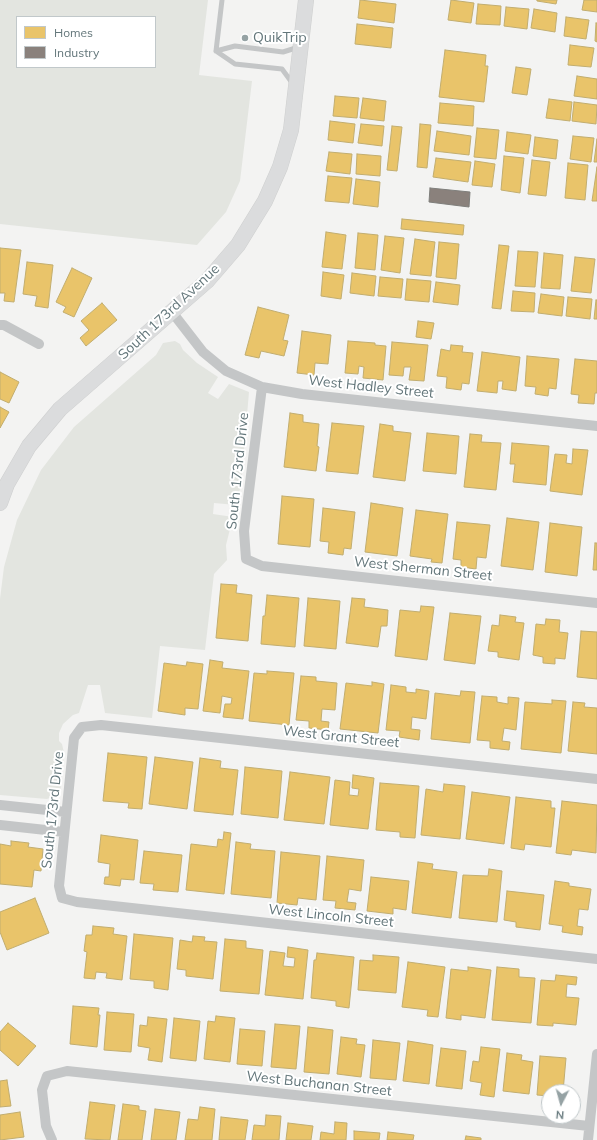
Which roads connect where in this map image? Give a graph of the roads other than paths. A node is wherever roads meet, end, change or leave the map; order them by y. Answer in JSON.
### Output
{"nodes":[{"id":1,"x":222,"y":0,"type":"edge"},
{"id":2,"x":306,"y":0,"type":"edge"},
{"id":3,"x":300,"y":46,"type":"junction"},
{"id":4,"x":216,"y":51,"type":"junction"},
{"id":5,"x":296,"y":88,"type":"junction"},
{"id":6,"x":172,"y":312,"type":"junction"},
{"id":7,"x":0,"y":325,"type":"edge"},
{"id":8,"x":39,"y":344,"type":"dead end"},
{"id":9,"x":262,"y":386,"type":"junction"},
{"id":10,"x":597,"y":426,"type":"edge"},
{"id":11,"x":0,"y":503,"type":"edge"},
{"id":12,"x":246,"y":559,"type":"joint"},
{"id":13,"x":597,"y":603,"type":"edge"},
{"id":14,"x":82,"y":727,"type":"joint"},
{"id":15,"x":597,"y":778,"type":"edge"},
{"id":16,"x":0,"y":805,"type":"edge"},
{"id":17,"x":66,"y":812,"type":"junction"},
{"id":18,"x":0,"y":825,"type":"edge"},
{"id":19,"x":64,"y":832,"type":"junction"},
{"id":20,"x":62,"y":898,"type":"joint"},
{"id":21,"x":597,"y":959,"type":"edge"},
{"id":22,"x":597,"y":1054,"type":"edge"},
{"id":23,"x":589,"y":1126,"type":"junction"},
{"id":24,"x":52,"y":1140,"type":"edge"},
{"id":25,"x":588,"y":1140,"type":"edge"}],
"edges":[{"from":1,"to":4,"type":"lane"},
{"from":2,"to":3,"type":"street","name":"South 173rd Avenue"},
{"from":3,"to":4,"type":"lane"},
{"from":3,"to":5,"type":"street","name":"South 173rd Avenue"},
{"from":4,"to":5,"type":"lane"},
{"from":5,"to":6,"type":"street","name":"South 173rd Avenue"},
{"from":6,"to":9,"type":"street","name":"West Hadley Street"},
{"from":6,"to":11,"type":"street","name":"South 173rd Avenue"},
{"from":7,"to":8,"type":"street"},
{"from":9,"to":10,"type":"street","name":"West Hadley Street"},
{"from":9,"to":12,"type":"street","name":"South 173rd Drive"},
{"from":12,"to":13,"type":"street","name":"West Sherman Street"},
{"from":14,"to":15,"type":"street","name":"West Grant Street"},
{"from":14,"to":17,"type":"street","name":"South 173rd Drive"},
{"from":16,"to":17,"type":"street"},
{"from":17,"to":19,"type":"street","name":"South 173rd Drive"},
{"from":18,"to":19,"type":"street"},
{"from":19,"to":20,"type":"street","name":"South 173rd Drive"},
{"from":20,"to":21,"type":"street","name":"West Lincoln Street"},
{"from":22,"to":23,"type":"street"},
{"from":23,"to":24,"type":"street","name":"West Buchanan Street"},
{"from":23,"to":25,"type":"street"}]}
